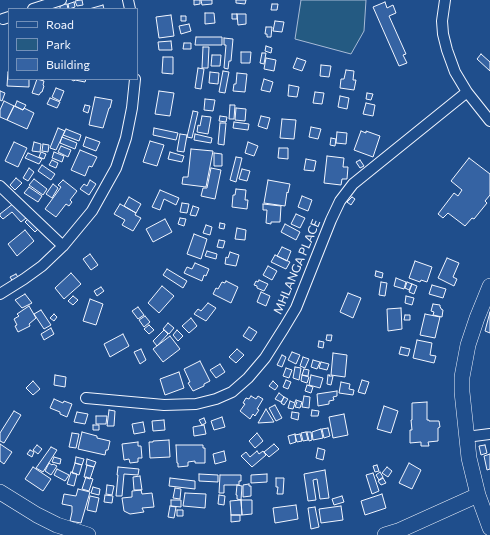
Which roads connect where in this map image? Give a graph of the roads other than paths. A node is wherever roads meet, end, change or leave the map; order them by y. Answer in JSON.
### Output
{"nodes":[{"id":1,"x":61,"y":0,"type":"edge"},
{"id":2,"x":445,"y":0,"type":"edge"},
{"id":3,"x":36,"y":8,"type":"edge"},
{"id":4,"x":135,"y":80,"type":"edge"},
{"id":5,"x":467,"y":92,"type":"junction"},
{"id":6,"x":490,"y":121,"type":"edge"},
{"id":7,"x":0,"y":186,"type":"edge"},
{"id":8,"x":63,"y":246,"type":"junction"},
{"id":9,"x":490,"y":286,"type":"edge"},
{"id":10,"x":0,"y":294,"type":"edge"},
{"id":11,"x":86,"y":398,"type":"dead end"},
{"id":12,"x":490,"y":434,"type":"edge"},
{"id":13,"x":466,"y":437,"type":"junction"},
{"id":14,"x":0,"y":492,"type":"edge"},
{"id":15,"x":478,"y":495,"type":"junction"},
{"id":16,"x":490,"y":528,"type":"edge"},
{"id":17,"x":88,"y":535,"type":"edge"},
{"id":18,"x":385,"y":535,"type":"edge"}],
"edges":[{"from":1,"to":3,"type":"street"},
{"from":2,"to":5,"type":"street"},
{"from":4,"to":8,"type":"street"},
{"from":5,"to":6,"type":"street"},
{"from":5,"to":11,"type":"street","name":"MHLANGA PLACE"},
{"from":7,"to":8,"type":"street"},
{"from":8,"to":10,"type":"street"},
{"from":9,"to":13,"type":"street"},
{"from":12,"to":13,"type":"street"},
{"from":13,"to":15,"type":"street"},
{"from":14,"to":17,"type":"street"},
{"from":15,"to":16,"type":"street"},
{"from":15,"to":18,"type":"street"}]}
